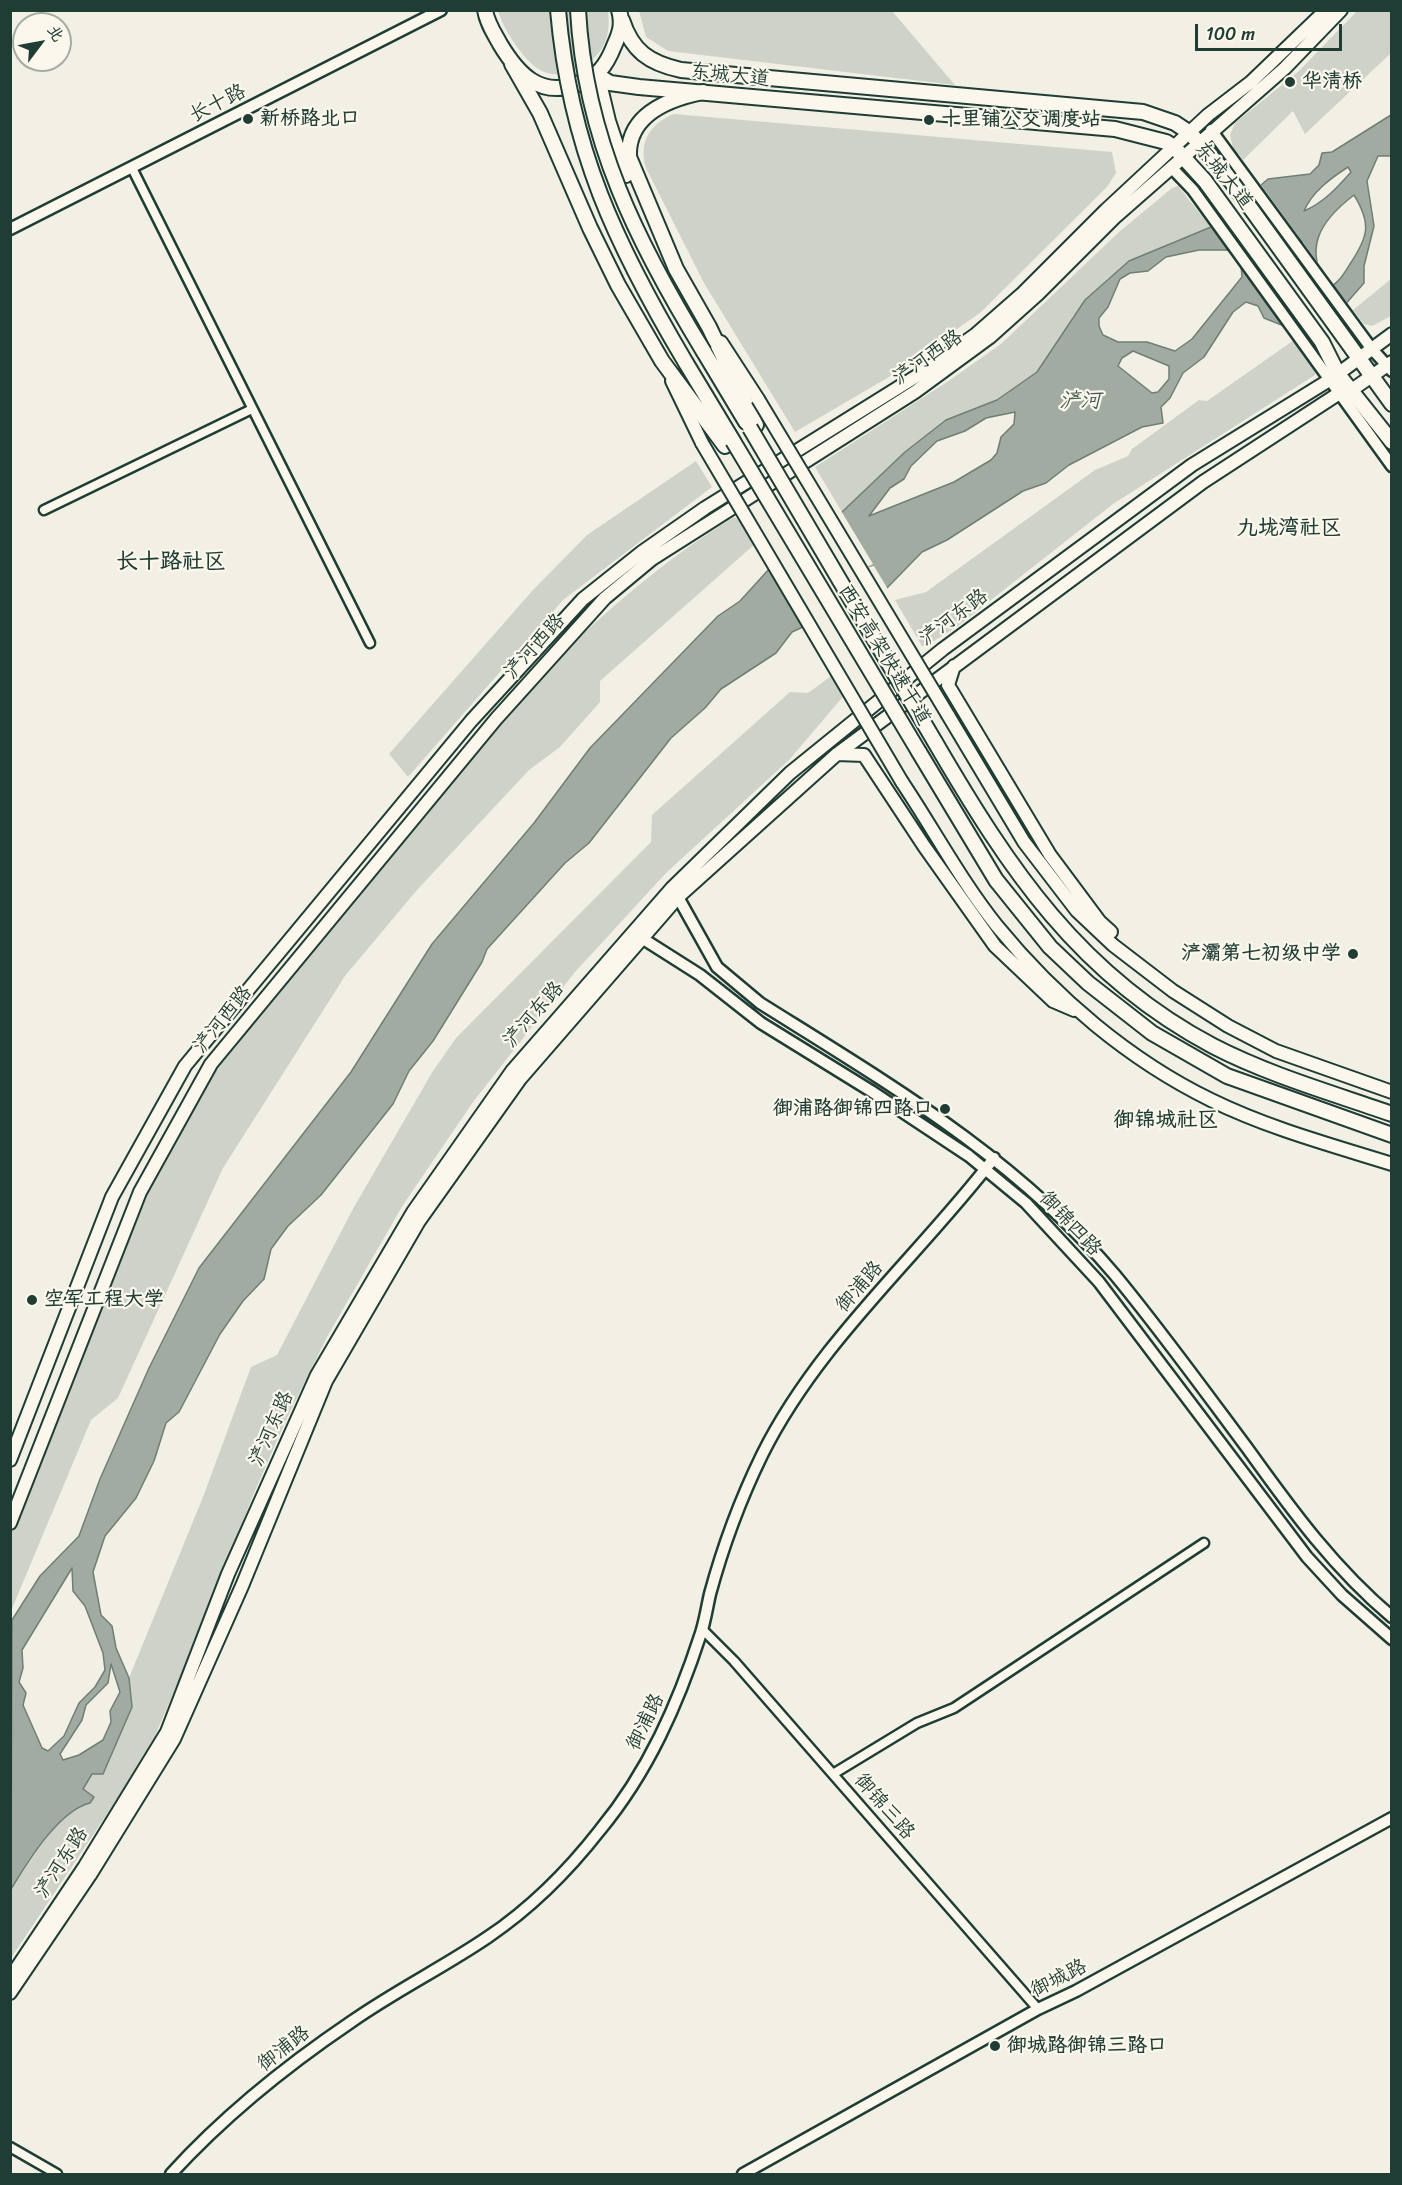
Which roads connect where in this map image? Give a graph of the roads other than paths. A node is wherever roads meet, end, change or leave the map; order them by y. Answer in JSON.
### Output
{"nodes":[{"id":1,"x":441,"y":10,"type":"edge"},
{"id":2,"x":483,"y":10,"type":"edge"},
{"id":3,"x":558,"y":10,"type":"edge"},
{"id":4,"x":578,"y":10,"type":"edge"},
{"id":5,"x":1326,"y":10,"type":"edge"},
{"id":6,"x":1341,"y":10,"type":"edge"},
{"id":7,"x":620,"y":15,"type":"edge"},
{"id":8,"x":512,"y":64,"type":"junction"},
{"id":9,"x":597,"y":75,"type":"junction"},
{"id":10,"x":703,"y":92,"type":"junction"},
{"id":11,"x":1211,"y":130,"type":"junction"},
{"id":12,"x":1195,"y":138,"type":"junction"},
{"id":13,"x":1174,"y":147,"type":"junction"},
{"id":14,"x":1183,"y":159,"type":"junction"},
{"id":15,"x":1229,"y":166,"type":"junction"},
{"id":16,"x":1171,"y":167,"type":"junction"},
{"id":17,"x":132,"y":168,"type":"junction"},
{"id":18,"x":10,"y":228,"type":"edge"},
{"id":19,"x":676,"y":269,"type":"junction"},
{"id":20,"x":709,"y":327,"type":"junction"},
{"id":21,"x":1392,"y":334,"type":"edge"},
{"id":22,"x":1315,"y":345,"type":"junction"},
{"id":23,"x":1371,"y":348,"type":"junction"},
{"id":24,"x":1358,"y":360,"type":"junction"},
{"id":25,"x":662,"y":361,"type":"junction"},
{"id":26,"x":1390,"y":366,"type":"edge"},
{"id":27,"x":1335,"y":376,"type":"junction"},
{"id":28,"x":1371,"y":377,"type":"junction"},
{"id":29,"x":1353,"y":389,"type":"junction"},
{"id":30,"x":1338,"y":394,"type":"junction"},
{"id":31,"x":1392,"y":404,"type":"edge"},
{"id":32,"x":252,"y":409,"type":"junction"},
{"id":33,"x":753,"y":427,"type":"junction"},
{"id":34,"x":1392,"y":442,"type":"edge"},
{"id":35,"x":729,"y":443,"type":"junction"},
{"id":36,"x":1392,"y":466,"type":"edge"},
{"id":37,"x":44,"y":510,"type":"dead end"},
{"id":38,"x":370,"y":643,"type":"dead end"},
{"id":39,"x":954,"y":666,"type":"junction"},
{"id":40,"x":837,"y":754,"type":"junction"},
{"id":41,"x":675,"y":892,"type":"junction"},
{"id":42,"x":636,"y":934,"type":"junction"},
{"id":43,"x":1173,"y":991,"type":"junction"},
{"id":44,"x":1086,"y":1016,"type":"junction"},
{"id":45,"x":1392,"y":1092,"type":"edge"},
{"id":46,"x":1392,"y":1113,"type":"edge"},
{"id":47,"x":1392,"y":1135,"type":"edge"},
{"id":48,"x":994,"y":1158,"type":"junction"},
{"id":49,"x":1392,"y":1164,"type":"edge"},
{"id":50,"x":986,"y":1168,"type":"junction"},
{"id":51,"x":10,"y":1460,"type":"edge"},
{"id":52,"x":10,"y":1523,"type":"edge"},
{"id":53,"x":1204,"y":1543,"type":"dead end"},
{"id":54,"x":1392,"y":1617,"type":"edge"},
{"id":55,"x":702,"y":1629,"type":"junction"},
{"id":56,"x":1392,"y":1639,"type":"edge"},
{"id":57,"x":833,"y":1774,"type":"junction"},
{"id":58,"x":1392,"y":1818,"type":"edge"},
{"id":59,"x":10,"y":1978,"type":"edge"},
{"id":60,"x":10,"y":1994,"type":"edge"},
{"id":61,"x":1038,"y":2009,"type":"junction"},
{"id":62,"x":10,"y":2147,"type":"edge"},
{"id":63,"x":57,"y":2175,"type":"edge"},
{"id":64,"x":171,"y":2175,"type":"edge"},
{"id":65,"x":743,"y":2175,"type":"edge"}],
"edges":[{"from":1,"to":17,"type":"street","name":"长十路"},
{"from":2,"to":8,"type":"main road"},
{"from":3,"to":35,"type":"main road","name":"西安高架快速干道","bridge":true},
{"from":4,"to":33,"type":"main road","name":"西安高架快速干道","bridge":true},
{"from":5,"to":12,"type":"main road","name":"浐河西路"},
{"from":6,"to":11,"type":"main road","name":"浐河西路"},
{"from":7,"to":9,"type":"main road"},
{"from":7,"to":12,"type":"main road","name":"东城大道"},
{"from":8,"to":9,"type":"main road"},
{"from":8,"to":25,"type":"main road"},
{"from":9,"to":10,"type":"main road","name":"东城大道"},
{"from":9,"to":19,"type":"main road"},
{"from":10,"to":13,"type":"main road","name":"东城大道"},
{"from":10,"to":19,"type":"main road"},
{"from":11,"to":12,"type":"main road","name":"浐河西路"},
{"from":11,"to":15,"type":"street"},
{"from":12,"to":13,"type":"main road","name":"浐河西路"},
{"from":12,"to":14,"type":"main road","name":"浐河西路"},
{"from":12,"to":15,"type":"main road","name":"东城大道"},
{"from":13,"to":14,"type":"main road","name":"东城大道"},
{"from":13,"to":51,"type":"main road","name":"浐河西路"},
{"from":14,"to":16,"type":"main road","name":"浐河西路"},
{"from":14,"to":22,"type":"main road","name":"东城大道"},
{"from":15,"to":23,"type":"street"},
{"from":15,"to":24,"type":"main road","name":"东城大道"},
{"from":16,"to":22,"type":"street"},
{"from":16,"to":52,"type":"main road","name":"浐河西路"},
{"from":17,"to":18,"type":"street","name":"长十路"},
{"from":17,"to":32,"type":"street"},
{"from":19,"to":20,"type":"main road"},
{"from":20,"to":33,"type":"main road"},
{"from":20,"to":43,"type":"main road","bridge":true},
{"from":21,"to":23,"type":"main road","name":"浐河东路"},
{"from":22,"to":27,"type":"main road","name":"东城大道"},
{"from":23,"to":24,"type":"main road","name":"浐河东路"},
{"from":23,"to":26,"type":"street"},
{"from":24,"to":27,"type":"main road","name":"浐河东路"},
{"from":24,"to":28,"type":"main road","name":"东城大道"},
{"from":25,"to":35,"type":"main road"},
{"from":25,"to":44,"type":"main road","bridge":true},
{"from":26,"to":28,"type":"main road","name":"浐河东路"},
{"from":27,"to":29,"type":"main road","name":"东城大道"},
{"from":27,"to":30,"type":"street"},
{"from":27,"to":41,"type":"main road","name":"浐河东路"},
{"from":28,"to":29,"type":"main road","name":"浐河东路"},
{"from":28,"to":31,"type":"main road","name":"东城大道"},
{"from":29,"to":30,"type":"main road","name":"浐河东路"},
{"from":29,"to":34,"type":"main road","name":"东城大道"},
{"from":30,"to":36,"type":"street"},
{"from":30,"to":39,"type":"main road","name":"浐河东路"},
{"from":32,"to":37,"type":"street"},
{"from":32,"to":38,"type":"street"},
{"from":33,"to":46,"type":"main road","name":"西安高架快速干道","bridge":true},
{"from":35,"to":47,"type":"main road","name":"西安高架快速干道","bridge":true},
{"from":39,"to":40,"type":"main road","name":"浐河东路"},
{"from":39,"to":43,"type":"main road"},
{"from":40,"to":41,"type":"main road","name":"浐河东路"},
{"from":40,"to":44,"type":"main road"},
{"from":41,"to":42,"type":"main road","name":"浐河东路"},
{"from":41,"to":48,"type":"street","name":"御锦四路"},
{"from":42,"to":50,"type":"street","name":"御锦四路"},
{"from":42,"to":59,"type":"main road","name":"浐河东路"},
{"from":42,"to":60,"type":"main road","name":"浐河东路"},
{"from":43,"to":45,"type":"main road"},
{"from":44,"to":49,"type":"main road"},
{"from":48,"to":50,"type":"street","name":"御浦路"},
{"from":48,"to":54,"type":"street","name":"御锦四路"},
{"from":50,"to":55,"type":"street","name":"御浦路"},
{"from":50,"to":56,"type":"street","name":"御锦四路"},
{"from":53,"to":57,"type":"street"},
{"from":55,"to":57,"type":"street","name":"御锦三路"},
{"from":55,"to":64,"type":"street","name":"御浦路"},
{"from":57,"to":61,"type":"street","name":"御锦三路"},
{"from":58,"to":61,"type":"street","name":"御城路"},
{"from":61,"to":65,"type":"street","name":"御城路"},
{"from":62,"to":63,"type":"street"}]}
